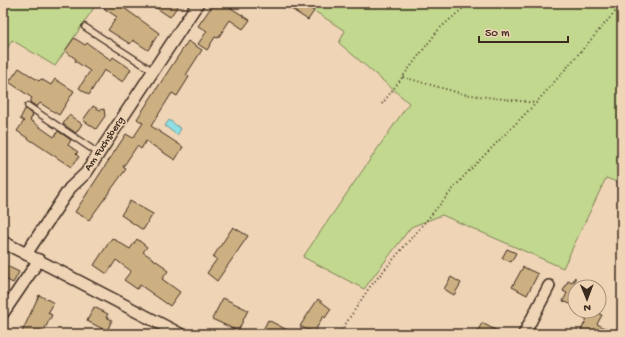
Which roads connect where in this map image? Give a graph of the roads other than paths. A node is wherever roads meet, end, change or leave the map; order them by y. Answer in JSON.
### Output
{"nodes":[{"id":1,"x":198,"y":3,"type":"edge"},
{"id":2,"x":85,"y":27,"type":"dead end"},
{"id":3,"x":153,"y":70,"type":"junction"},
{"id":4,"x":28,"y":106,"type":"dead end"},
{"id":5,"x":98,"y":154,"type":"junction"},
{"id":6,"x":3,"y":242,"type":"edge"},
{"id":7,"x":26,"y":254,"type":"junction"},
{"id":8,"x":39,"y":260,"type":"junction"},
{"id":9,"x":549,"y":286,"type":"dead end"},
{"id":10,"x":3,"y":313,"type":"edge"},
{"id":11,"x":180,"y":334,"type":"edge"},
{"id":12,"x":524,"y":334,"type":"edge"}],
"edges":[{"from":1,"to":3,"type":"street","name":"Am Fuchsberg"},
{"from":2,"to":3,"type":"lane"},
{"from":3,"to":5,"type":"street","name":"Am Fuchsberg"},
{"from":4,"to":5,"type":"lane"},
{"from":5,"to":7,"type":"street","name":"Am Fuchsberg"},
{"from":6,"to":7,"type":"street"},
{"from":7,"to":8,"type":"street"},
{"from":8,"to":10,"type":"street"},
{"from":8,"to":11,"type":"street"},
{"from":9,"to":12,"type":"street"}]}
